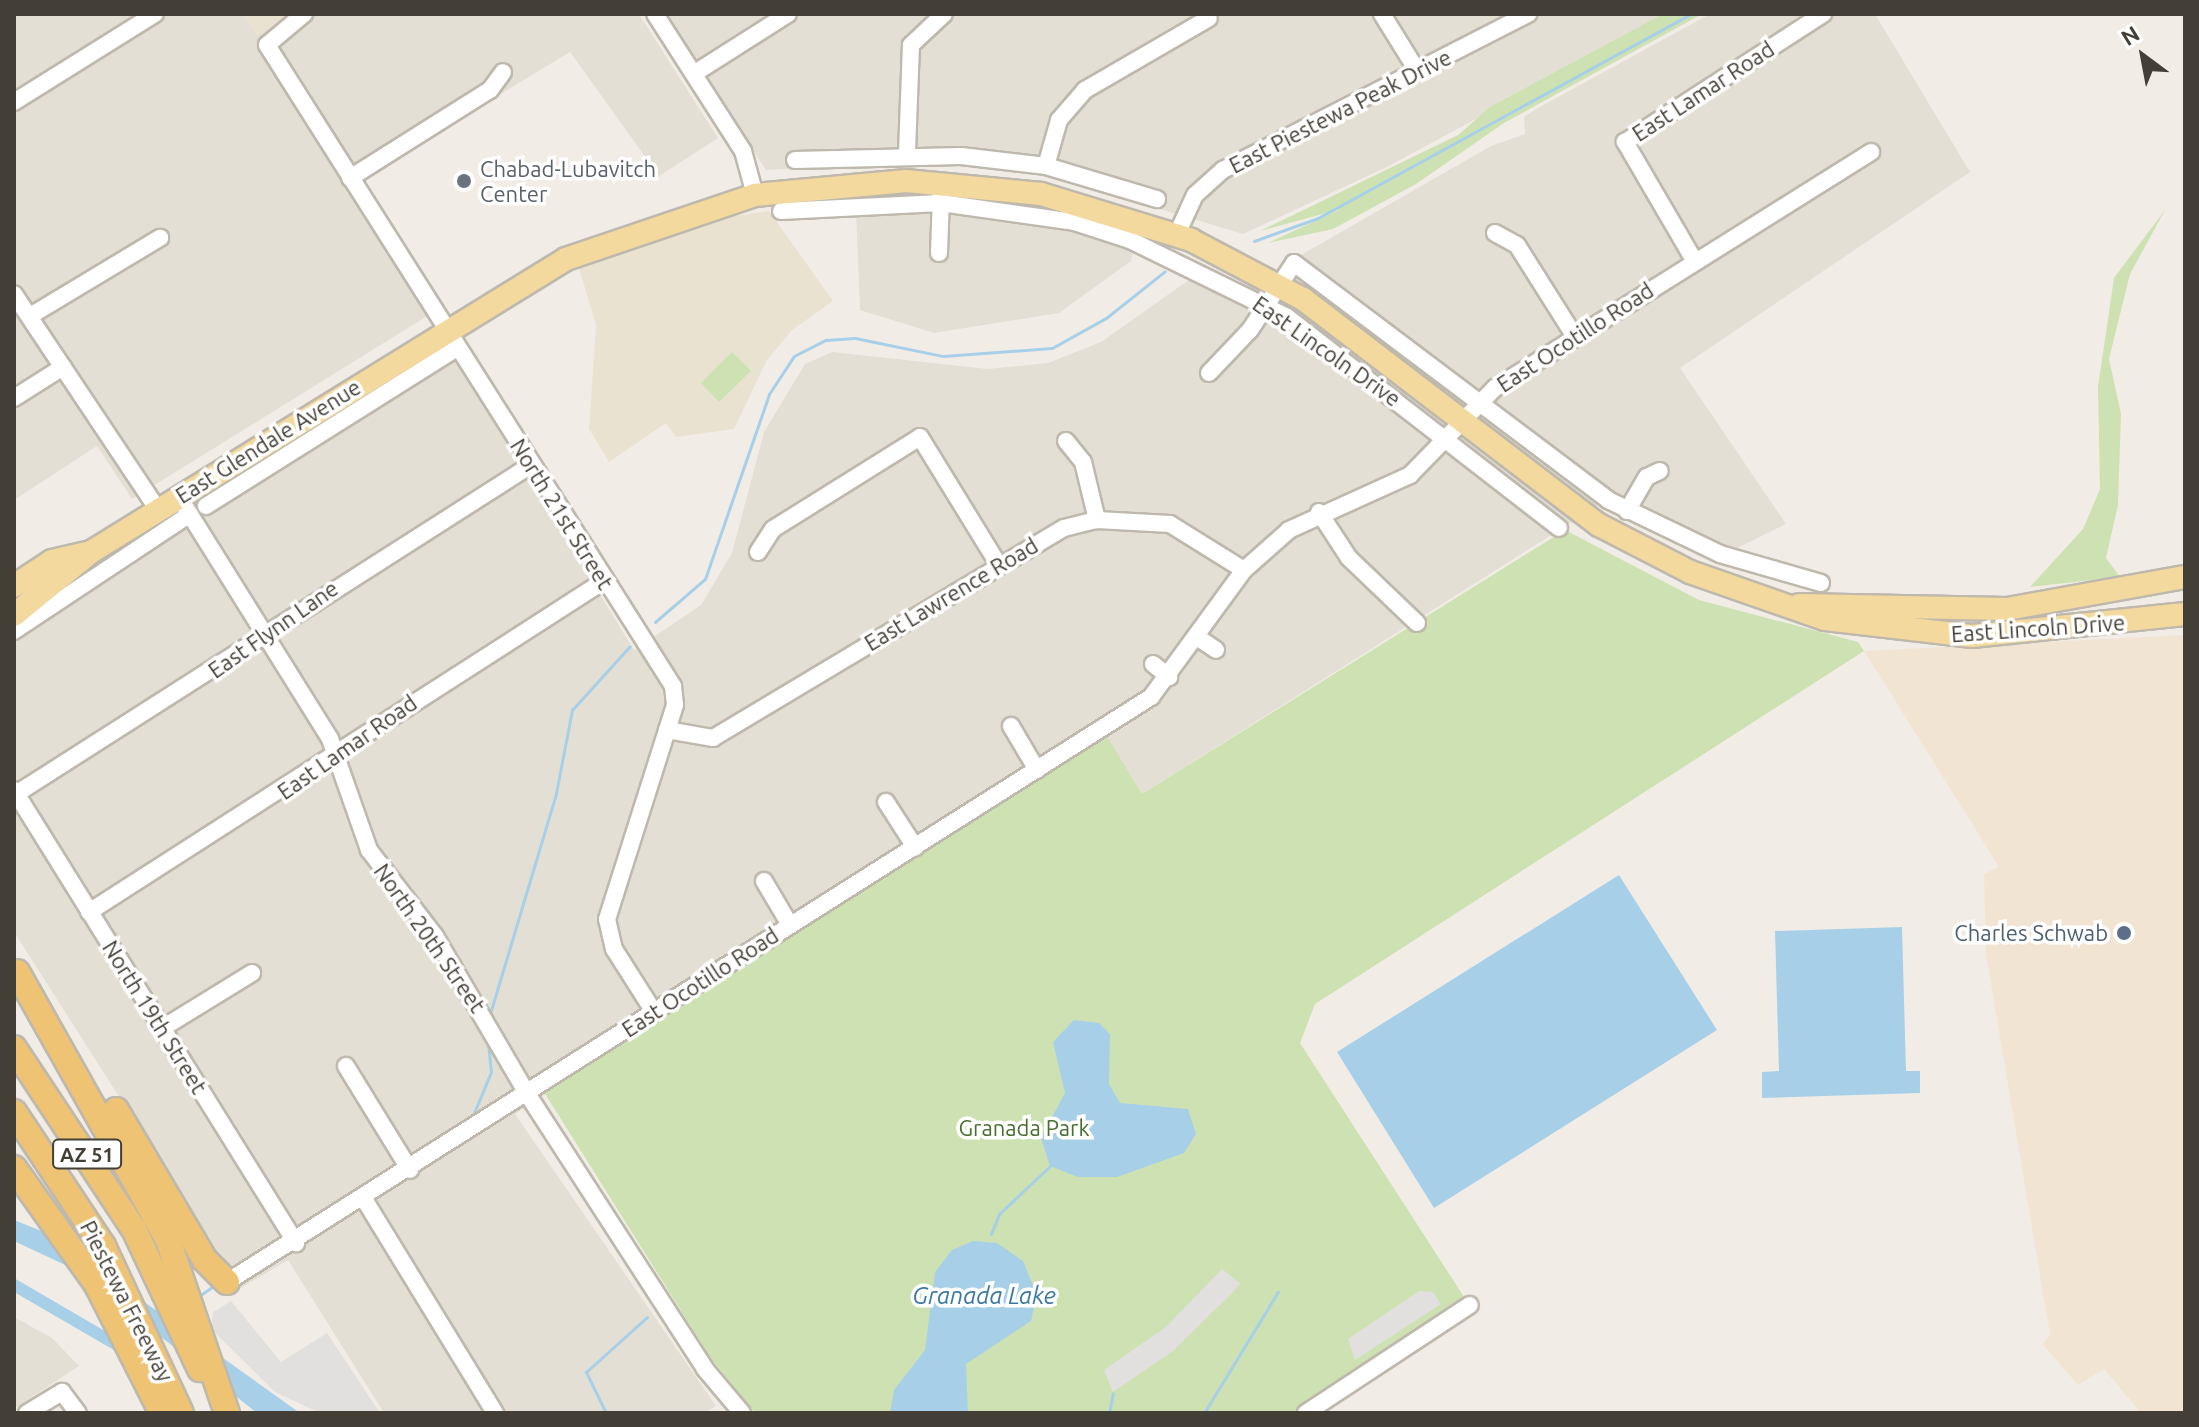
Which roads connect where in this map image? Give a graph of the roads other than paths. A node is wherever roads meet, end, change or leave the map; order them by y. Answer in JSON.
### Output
{"nodes":[{"id":1,"x":155,"y":14,"type":"edge"},
{"id":2,"x":304,"y":14,"type":"edge"},
{"id":3,"x":655,"y":14,"type":"edge"},
{"id":4,"x":788,"y":14,"type":"edge"},
{"id":5,"x":944,"y":14,"type":"edge"},
{"id":6,"x":1382,"y":14,"type":"edge"},
{"id":7,"x":1528,"y":14,"type":"edge"},
{"id":8,"x":1823,"y":14,"type":"edge"},
{"id":9,"x":1209,"y":18,"type":"dead end"},
{"id":10,"x":503,"y":72,"type":"dead end"},
{"id":11,"x":1418,"y":72,"type":"junction"},
{"id":12,"x":695,"y":73,"type":"junction"},
{"id":13,"x":14,"y":102,"type":"edge"},
{"id":14,"x":1871,"y":152,"type":"dead end"},
{"id":15,"x":907,"y":153,"type":"junction"},
{"id":16,"x":795,"y":160,"type":"dead end"},
{"id":17,"x":1046,"y":166,"type":"junction"},
{"id":18,"x":350,"y":178,"type":"junction"},
{"id":19,"x":941,"y":193,"type":"junction"},
{"id":20,"x":755,"y":195,"type":"junction"},
{"id":21,"x":1157,"y":199,"type":"dead end"},
{"id":22,"x":781,"y":211,"type":"dead end"},
{"id":23,"x":1495,"y":233,"type":"dead end"},
{"id":24,"x":1177,"y":234,"type":"junction"},
{"id":25,"x":160,"y":238,"type":"dead end"},
{"id":26,"x":939,"y":253,"type":"dead end"},
{"id":27,"x":1694,"y":260,"type":"junction"},
{"id":28,"x":1278,"y":284,"type":"junction"},
{"id":29,"x":14,"y":294,"type":"edge"},
{"id":30,"x":1268,"y":305,"type":"junction"},
{"id":31,"x":30,"y":316,"type":"junction"},
{"id":32,"x":1574,"y":335,"type":"junction"},
{"id":33,"x":451,"y":338,"type":"junction"},
{"id":34,"x":63,"y":367,"type":"junction"},
{"id":35,"x":1209,"y":373,"type":"dead end"},
{"id":36,"x":14,"y":398,"type":"edge"},
{"id":37,"x":1477,"y":403,"type":"junction"},
{"id":38,"x":1454,"y":432,"type":"junction"},
{"id":39,"x":1066,"y":441,"type":"dead end"},
{"id":40,"x":531,"y":465,"type":"junction"},
{"id":41,"x":1660,"y":471,"type":"dead end"},
{"id":42,"x":185,"y":505,"type":"junction"},
{"id":43,"x":206,"y":506,"type":"dead end"},
{"id":44,"x":158,"y":510,"type":"junction"},
{"id":45,"x":1627,"y":511,"type":"junction"},
{"id":46,"x":1319,"y":512,"type":"junction"},
{"id":47,"x":1097,"y":520,"type":"junction"},
{"id":48,"x":1559,"y":528,"type":"dead end"},
{"id":49,"x":91,"y":552,"type":"junction"},
{"id":50,"x":758,"y":552,"type":"dead end"},
{"id":51,"x":998,"y":564,"type":"junction"},
{"id":52,"x":1244,"y":570,"type":"junction"},
{"id":53,"x":2185,"y":577,"type":"edge"},
{"id":54,"x":1802,"y":579,"type":"junction"},
{"id":55,"x":604,"y":581,"type":"junction"},
{"id":56,"x":1821,"y":583,"type":"dead end"},
{"id":57,"x":14,"y":586,"type":"edge"},
{"id":58,"x":1799,"y":605,"type":"junction"},
{"id":59,"x":2185,"y":614,"type":"edge"},
{"id":60,"x":14,"y":615,"type":"edge"},
{"id":61,"x":2153,"y":618,"type":"junction"},
{"id":62,"x":1417,"y":623,"type":"dead end"},
{"id":63,"x":2185,"y":624,"type":"edge"},
{"id":64,"x":14,"y":631,"type":"edge"},
{"id":65,"x":1197,"y":637,"type":"junction"},
{"id":66,"x":265,"y":639,"type":"junction"},
{"id":67,"x":1216,"y":650,"type":"dead end"},
{"id":68,"x":1153,"y":664,"type":"dead end"},
{"id":69,"x":1169,"y":677,"type":"junction"},
{"id":70,"x":1011,"y":726,"type":"dead end"},
{"id":71,"x":667,"y":730,"type":"junction"},
{"id":72,"x":337,"y":755,"type":"junction"},
{"id":73,"x":1037,"y":770,"type":"junction"},
{"id":74,"x":15,"y":792,"type":"edge"},
{"id":75,"x":886,"y":802,"type":"dead end"},
{"id":76,"x":915,"y":847,"type":"junction"},
{"id":77,"x":764,"y":881,"type":"dead end"},
{"id":78,"x":89,"y":912,"type":"junction"},
{"id":79,"x":790,"y":925,"type":"junction"},
{"id":80,"x":15,"y":970,"type":"edge"},
{"id":81,"x":252,"y":973,"type":"dead end"},
{"id":82,"x":654,"y":1012,"type":"junction"},
{"id":83,"x":161,"y":1029,"type":"junction"},
{"id":84,"x":14,"y":1048,"type":"edge"},
{"id":85,"x":346,"y":1066,"type":"dead end"},
{"id":86,"x":528,"y":1095,"type":"junction"},
{"id":87,"x":14,"y":1112,"type":"edge"},
{"id":88,"x":14,"y":1168,"type":"edge"},
{"id":89,"x":410,"y":1170,"type":"junction"},
{"id":90,"x":364,"y":1199,"type":"junction"},
{"id":91,"x":296,"y":1243,"type":"junction"},
{"id":92,"x":227,"y":1282,"type":"joint"},
{"id":93,"x":1470,"y":1305,"type":"dead end"},
{"id":94,"x":735,"y":1411,"type":"edge"},
{"id":95,"x":27,"y":1413,"type":"edge"},
{"id":96,"x":78,"y":1413,"type":"edge"},
{"id":97,"x":162,"y":1413,"type":"edge"},
{"id":98,"x":181,"y":1413,"type":"edge"},
{"id":99,"x":216,"y":1413,"type":"edge"},
{"id":100,"x":227,"y":1413,"type":"edge"},
{"id":101,"x":495,"y":1413,"type":"edge"},
{"id":102,"x":1306,"y":1413,"type":"edge"}],
"edges":[{"from":1,"to":13,"type":"street"},
{"from":2,"to":18,"type":"street","name":"North 21st Street"},
{"from":3,"to":12,"type":"street"},
{"from":4,"to":12,"type":"street"},
{"from":5,"to":15,"type":"street"},
{"from":6,"to":11,"type":"street"},
{"from":7,"to":11,"type":"street","name":"East Piestewa Peak Drive"},
{"from":8,"to":27,"type":"street","name":"East Lamar Road"},
{"from":9,"to":17,"type":"street"},
{"from":10,"to":18,"type":"street"},
{"from":11,"to":24,"type":"street","name":"East Piestewa Peak Drive"},
{"from":12,"to":20,"type":"street"},
{"from":14,"to":27,"type":"street","name":"East Ocotillo Road"},
{"from":15,"to":16,"type":"street"},
{"from":15,"to":17,"type":"street"},
{"from":17,"to":21,"type":"street"},
{"from":18,"to":33,"type":"street","name":"North 21st Street"},
{"from":19,"to":20,"type":"main road","name":"East Lincoln Drive"},
{"from":19,"to":22,"type":"street","name":"East Lincoln Drive"},
{"from":19,"to":24,"type":"main road","name":"East Lincoln Drive"},
{"from":19,"to":26,"type":"street"},
{"from":19,"to":30,"type":"street","name":"East Lincoln Drive"},
{"from":20,"to":33,"type":"main road","name":"East Lincoln Drive"},
{"from":23,"to":32,"type":"street"},
{"from":24,"to":28,"type":"main road","name":"East Lincoln Drive"},
{"from":25,"to":31,"type":"street"},
{"from":27,"to":32,"type":"street","name":"East Ocotillo Road"},
{"from":28,"to":30,"type":"street"},
{"from":28,"to":37,"type":"street","name":"East Lincoln Drive"},
{"from":28,"to":38,"type":"main road","name":"East Lincoln Drive"},
{"from":29,"to":31,"type":"street"},
{"from":30,"to":35,"type":"street"},
{"from":30,"to":38,"type":"street","name":"East Lincoln Drive"},
{"from":31,"to":34,"type":"street"},
{"from":32,"to":37,"type":"street","name":"East Ocotillo Road"},
{"from":33,"to":40,"type":"street","name":"North 21st Street"},
{"from":33,"to":42,"type":"main road","name":"East Glendale Avenue"},
{"from":33,"to":43,"type":"street","name":"East Lincoln Drive"},
{"from":34,"to":36,"type":"street"},
{"from":34,"to":44,"type":"street"},
{"from":37,"to":38,"type":"street","name":"East Ocotillo Road"},
{"from":37,"to":45,"type":"street","name":"East Lincoln Drive"},
{"from":38,"to":46,"type":"street","name":"East Ocotillo Road"},
{"from":38,"to":48,"type":"street","name":"East Lincoln Drive"},
{"from":38,"to":58,"type":"main road","name":"East Lincoln Drive"},
{"from":39,"to":47,"type":"street"},
{"from":40,"to":55,"type":"street","name":"North 21st Street"},
{"from":40,"to":66,"type":"street","name":"East Flynn Lane"},
{"from":41,"to":45,"type":"street"},
{"from":42,"to":44,"type":"main road","name":"East Glendale Avenue"},
{"from":42,"to":64,"type":"street"},
{"from":42,"to":66,"type":"street","name":"North 20th Street"},
{"from":44,"to":49,"type":"main road","name":"East Glendale Avenue"},
{"from":45,"to":54,"type":"street","name":"East Lincoln Drive"},
{"from":46,"to":52,"type":"street","name":"East Ocotillo Road"},
{"from":46,"to":62,"type":"street"},
{"from":47,"to":51,"type":"street","name":"East Lawrence Road"},
{"from":47,"to":52,"type":"street","name":"East Lawrence Road"},
{"from":49,"to":57,"type":"main road","name":"East Glendale Avenue"},
{"from":49,"to":60,"type":"main road","name":"East Glendale Avenue"},
{"from":50,"to":51,"type":"street"},
{"from":51,"to":71,"type":"street","name":"East Lawrence Road"},
{"from":52,"to":65,"type":"street","name":"East Ocotillo Road"},
{"from":53,"to":58,"type":"main road","name":"East Lincoln Drive"},
{"from":54,"to":56,"type":"street","name":"East Lincoln Drive"},
{"from":54,"to":58,"type":"street"},
{"from":55,"to":71,"type":"street","name":"North 21st Street"},
{"from":55,"to":72,"type":"street","name":"East Lamar Road"},
{"from":58,"to":61,"type":"main road","name":"East Lincoln Drive"},
{"from":59,"to":61,"type":"main road","name":"East Lincoln Drive"},
{"from":61,"to":63,"type":"main road"},
{"from":65,"to":67,"type":"street"},
{"from":65,"to":69,"type":"street","name":"East Ocotillo Road"},
{"from":66,"to":72,"type":"street","name":"North 20th Street"},
{"from":66,"to":74,"type":"street","name":"East Flynn Lane"},
{"from":68,"to":69,"type":"street"},
{"from":69,"to":73,"type":"street","name":"East Ocotillo Road"},
{"from":70,"to":73,"type":"street"},
{"from":71,"to":82,"type":"street","name":"North 21st Street"},
{"from":72,"to":78,"type":"street","name":"East Lamar Road"},
{"from":72,"to":86,"type":"street","name":"North 20th Street"},
{"from":73,"to":76,"type":"street","name":"East Ocotillo Road"},
{"from":74,"to":78,"type":"street","name":"North 19th Street"},
{"from":75,"to":76,"type":"street"},
{"from":76,"to":79,"type":"street","name":"East Ocotillo Road"},
{"from":77,"to":79,"type":"street"},
{"from":78,"to":83,"type":"street","name":"North 19th Street"},
{"from":79,"to":82,"type":"street","name":"East Ocotillo Road"},
{"from":80,"to":92,"type":"highway"},
{"from":80,"to":100,"type":"highway"},
{"from":81,"to":83,"type":"street"},
{"from":82,"to":86,"type":"street","name":"East Ocotillo Road"},
{"from":83,"to":91,"type":"street","name":"North 19th Street"},
{"from":84,"to":99,"type":"highway","name":"Piestewa Freeway","number":"AZ 51"},
{"from":85,"to":89,"type":"street"},
{"from":86,"to":89,"type":"street","name":"East Ocotillo Road"},
{"from":86,"to":94,"type":"street","name":"North 20th Street"},
{"from":87,"to":98,"type":"highway","name":"Piestewa Freeway","number":"AZ 51"},
{"from":88,"to":97,"type":"highway"},
{"from":89,"to":90,"type":"street","name":"East Ocotillo Road"},
{"from":90,"to":91,"type":"street","name":"East Ocotillo Road"},
{"from":90,"to":101,"type":"street"},
{"from":91,"to":92,"type":"street","name":"East Ocotillo Road"},
{"from":93,"to":102,"type":"street"},
{"from":95,"to":96,"type":"street"}]}
